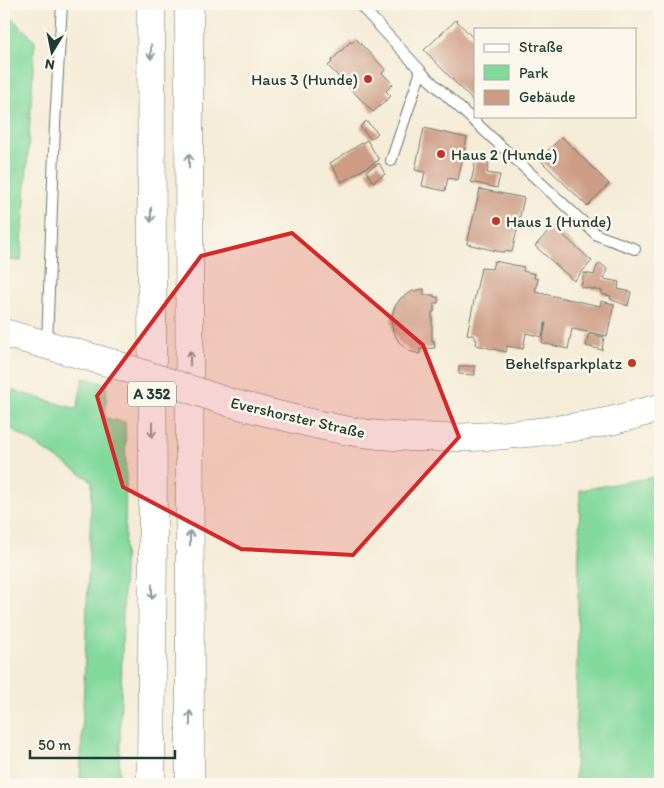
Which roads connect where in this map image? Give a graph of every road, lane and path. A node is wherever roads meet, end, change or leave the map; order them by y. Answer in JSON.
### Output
{"nodes":[{"id":1,"x":62,"y":4,"type":"edge"},
{"id":2,"x":151,"y":4,"type":"edge"},
{"id":3,"x":189,"y":4,"type":"edge"},
{"id":4,"x":359,"y":4,"type":"edge"},
{"id":5,"x":421,"y":72,"type":"junction"},
{"id":6,"x":391,"y":161,"type":"dead end"},
{"id":7,"x":635,"y":249,"type":"dead end"},
{"id":8,"x":4,"y":333,"type":"edge"},
{"id":9,"x":48,"y":344,"type":"junction"},
{"id":10,"x":660,"y":408,"type":"edge"},
{"id":11,"x":151,"y":784,"type":"edge"},
{"id":12,"x":190,"y":784,"type":"edge"}],
"edges":[{"from":1,"to":9,"type":"lane"},
{"from":2,"to":11,"type":"main road","number":"A 352","one_way":true},
{"from":12,"to":3,"type":"main road","number":"A 352","one_way":true},
{"from":4,"to":5,"type":"lane"},
{"from":5,"to":6,"type":"lane"},
{"from":5,"to":7,"type":"lane"},
{"from":8,"to":9,"type":"main road","name":"Evershorster Straße"},
{"from":9,"to":10,"type":"main road","name":"Evershorster Straße","bridge":true}]}
